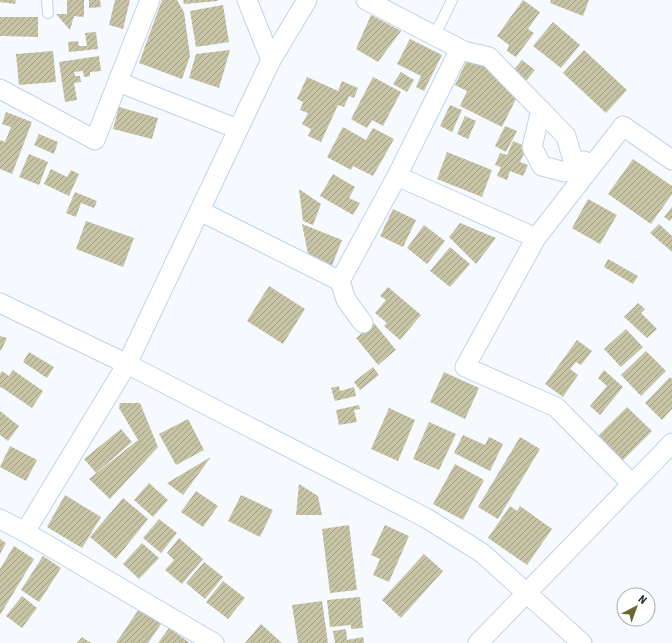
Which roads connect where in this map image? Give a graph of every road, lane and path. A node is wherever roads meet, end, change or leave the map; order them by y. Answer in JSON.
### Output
{"nodes":[{"id":1,"x":47,"y":0,"type":"edge"},
{"id":2,"x":150,"y":0,"type":"edge"},
{"id":3,"x":247,"y":0,"type":"edge"},
{"id":4,"x":307,"y":0,"type":"edge"},
{"id":5,"x":366,"y":0,"type":"edge"},
{"id":6,"x":452,"y":0,"type":"edge"},
{"id":7,"x":48,"y":13,"type":"dead end"},
{"id":8,"x":435,"y":35,"type":"junction"},
{"id":9,"x":460,"y":50,"type":"junction"},
{"id":10,"x":271,"y":60,"type":"junction"},
{"id":11,"x":118,"y":82,"type":"junction"},
{"id":12,"x":0,"y":89,"type":"edge"},
{"id":13,"x":541,"y":110,"type":"junction"},
{"id":14,"x":238,"y":129,"type":"junction"},
{"id":15,"x":672,"y":160,"type":"edge"},
{"id":16,"x":577,"y":175,"type":"junction"},
{"id":17,"x":397,"y":176,"type":"junction"},
{"id":18,"x":200,"y":211,"type":"junction"},
{"id":19,"x":536,"y":238,"type":"junction"},
{"id":20,"x":340,"y":281,"type":"junction"},
{"id":21,"x":0,"y":303,"type":"edge"},
{"id":22,"x":363,"y":323,"type":"dead end"},
{"id":23,"x":127,"y":364,"type":"junction"},
{"id":24,"x":672,"y":443,"type":"edge"},
{"id":25,"x":632,"y":484,"type":"junction"},
{"id":26,"x":0,"y":519,"type":"edge"},
{"id":27,"x":25,"y":532,"type":"junction"},
{"id":28,"x":528,"y":593,"type":"junction"},
{"id":29,"x":214,"y":643,"type":"edge"},
{"id":30,"x":478,"y":643,"type":"edge"},
{"id":31,"x":582,"y":643,"type":"edge"}],
"edges":[{"from":1,"to":7,"type":"lane"},
{"from":2,"to":11,"type":"street"},
{"from":3,"to":10,"type":"street"},
{"from":4,"to":10,"type":"street"},
{"from":5,"to":8,"type":"street"},
{"from":6,"to":8,"type":"lane"},
{"from":8,"to":9,"type":"street"},
{"from":9,"to":13,"type":"street"},
{"from":9,"to":17,"type":"street"},
{"from":10,"to":14,"type":"street"},
{"from":11,"to":12,"type":"street"},
{"from":11,"to":14,"type":"street"},
{"from":13,"to":16,"type":"street"},
{"from":13,"to":16,"type":"street"},
{"from":14,"to":18,"type":"street"},
{"from":15,"to":16,"type":"street"},
{"from":16,"to":19,"type":"street"},
{"from":17,"to":19,"type":"street"},
{"from":17,"to":20,"type":"street"},
{"from":18,"to":20,"type":"street"},
{"from":18,"to":23,"type":"street"},
{"from":19,"to":25,"type":"street"},
{"from":20,"to":22,"type":"street"},
{"from":21,"to":23,"type":"street"},
{"from":23,"to":27,"type":"street"},
{"from":23,"to":28,"type":"street"},
{"from":24,"to":25,"type":"street"},
{"from":25,"to":28,"type":"street"},
{"from":26,"to":27,"type":"street"},
{"from":27,"to":29,"type":"street"},
{"from":28,"to":30,"type":"street"},
{"from":28,"to":31,"type":"street"}]}
